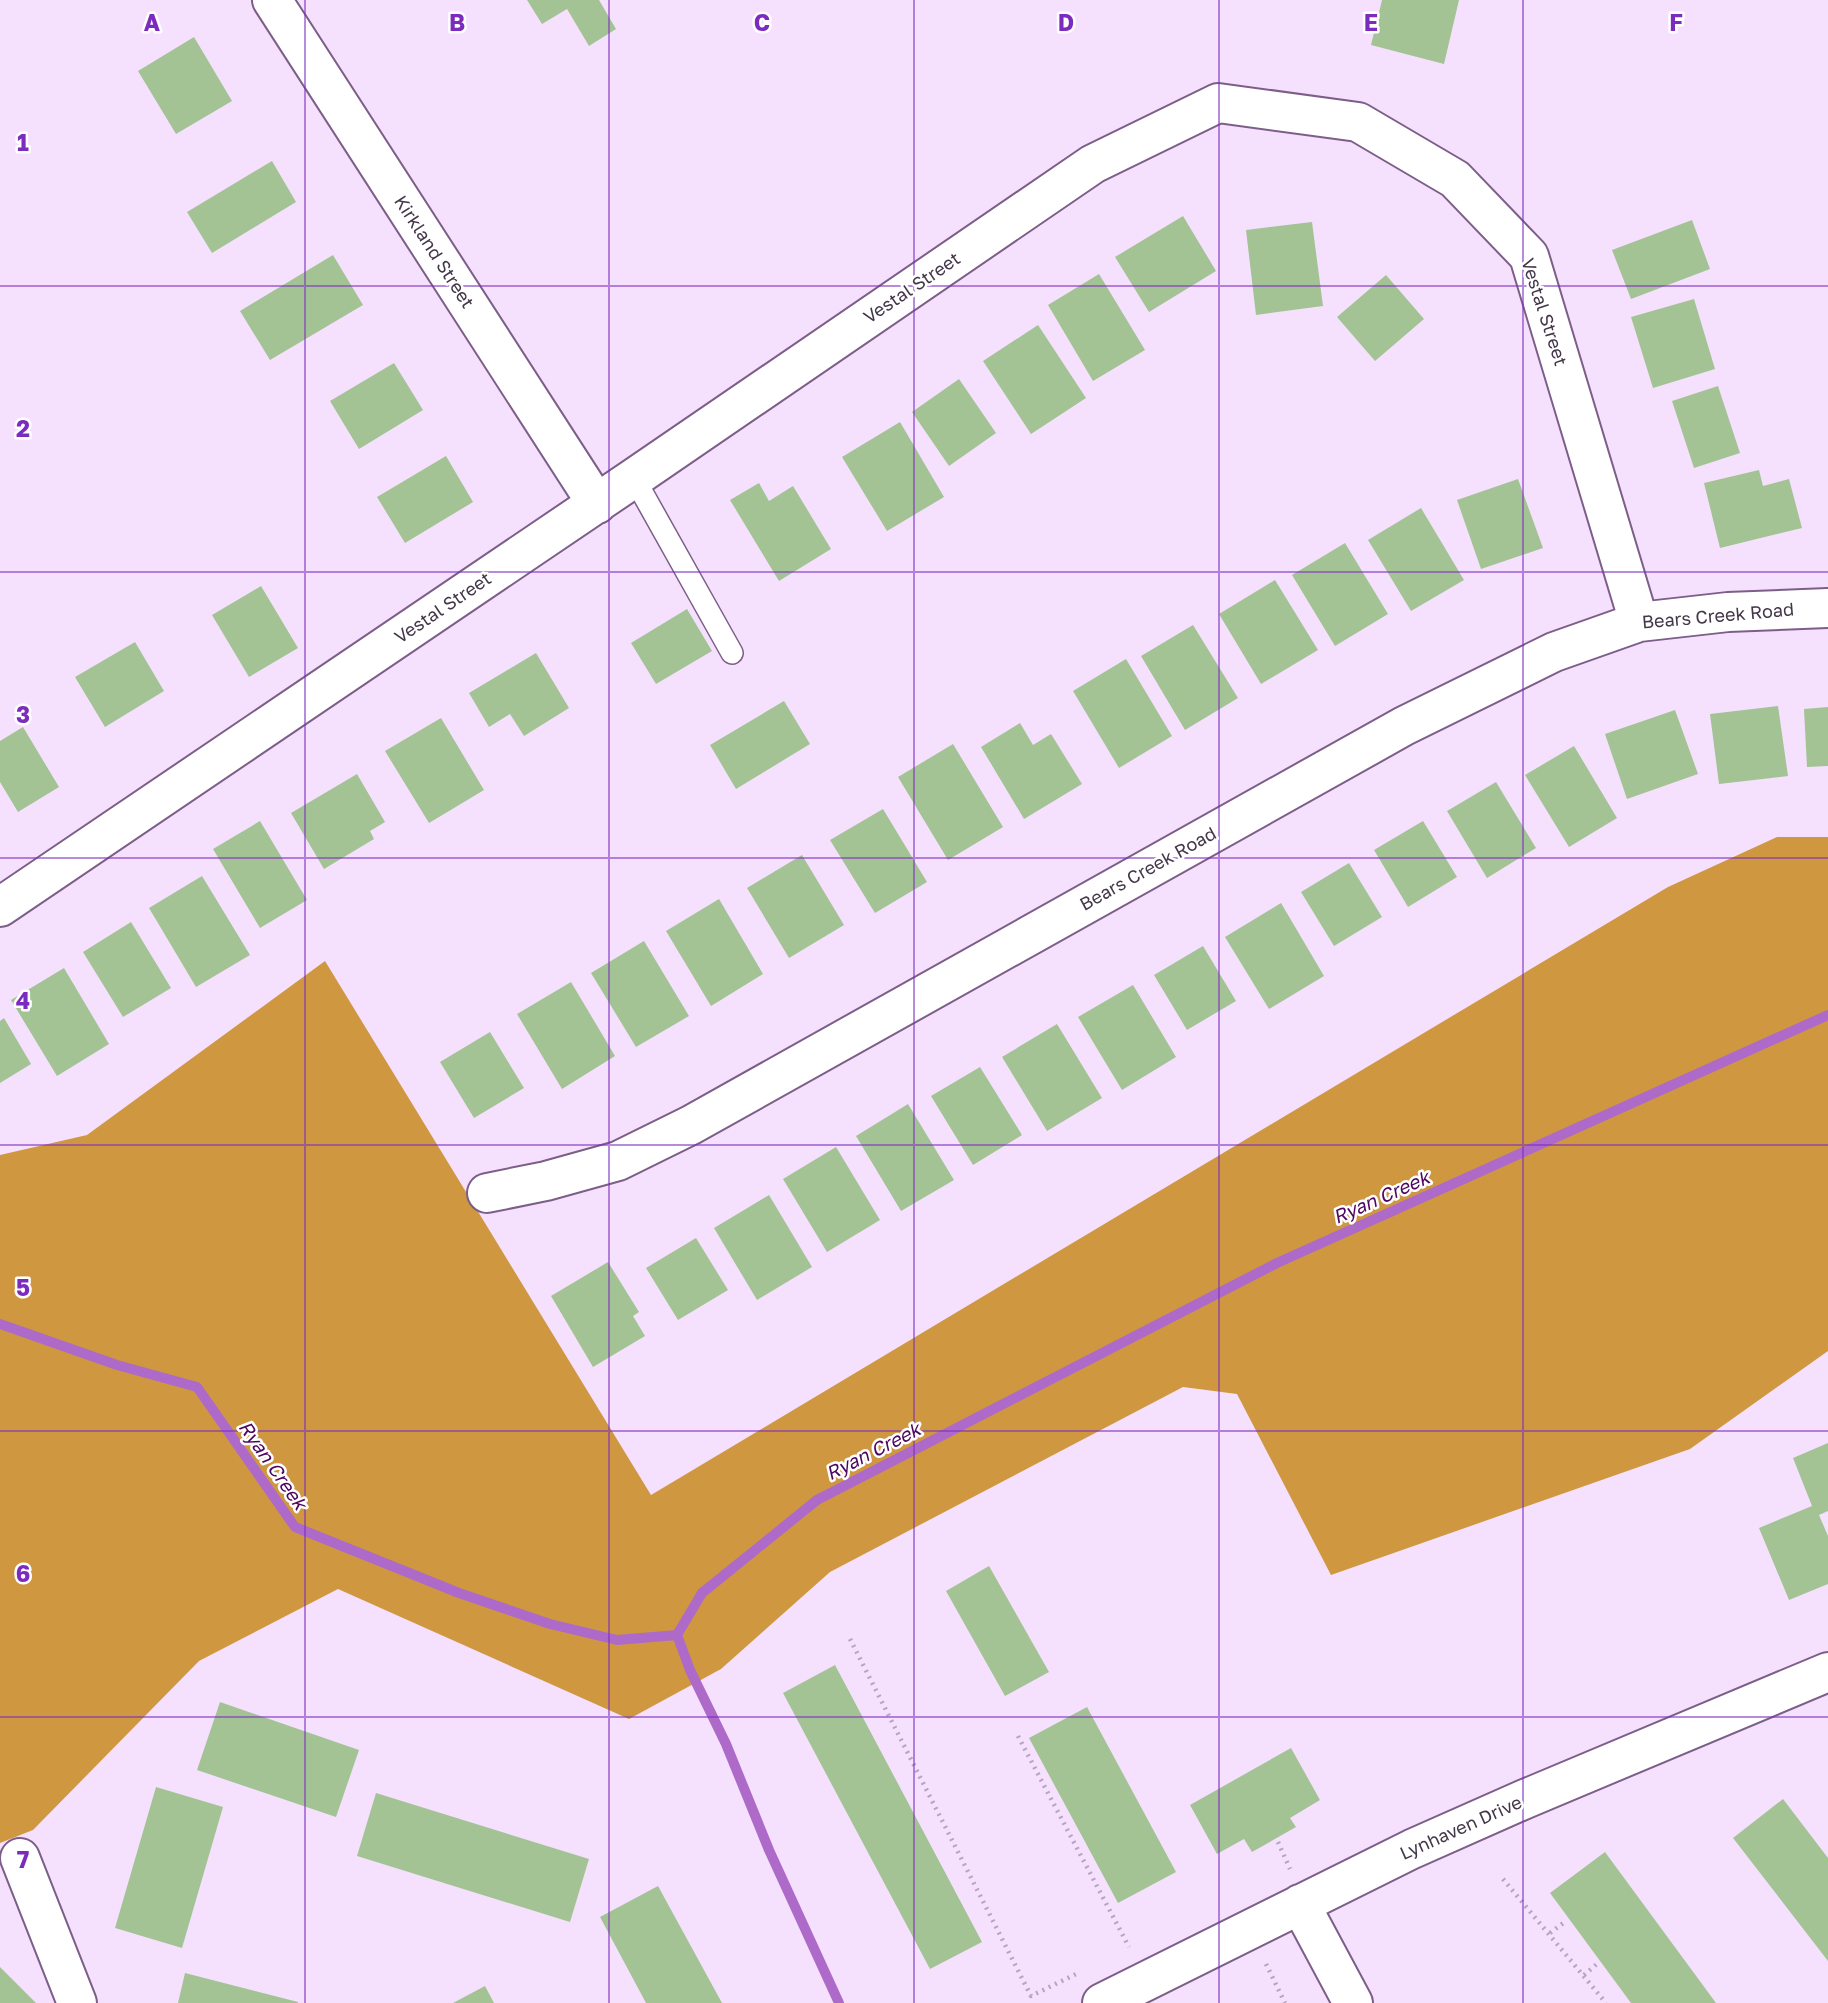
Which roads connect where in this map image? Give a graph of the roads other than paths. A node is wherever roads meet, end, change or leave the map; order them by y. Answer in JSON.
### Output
{"nodes":[{"id":1,"x":272,"y":0,"type":"edge"},
{"id":2,"x":634,"y":478,"type":"junction"},
{"id":3,"x":597,"y":504,"type":"junction"},
{"id":4,"x":1828,"y":608,"type":"edge"},
{"id":5,"x":1639,"y":622,"type":"junction"},
{"id":6,"x":732,"y":653,"type":"dead end"},
{"id":7,"x":0,"y":907,"type":"edge"},
{"id":8,"x":487,"y":1193,"type":"dead end"},
{"id":9,"x":1828,"y":1672,"type":"edge"},
{"id":10,"x":20,"y":1858,"type":"dead end"},
{"id":11,"x":1290,"y":1883,"type":"junction"},
{"id":12,"x":77,"y":2003,"type":"edge"},
{"id":13,"x":1102,"y":2003,"type":"edge"},
{"id":14,"x":1353,"y":2003,"type":"edge"}],
"edges":[{"from":1,"to":3,"type":"street","name":"Kirkland Street"},
{"from":2,"to":3,"type":"street","name":"Vestal Street"},
{"from":2,"to":5,"type":"street","name":"Vestal Street"},
{"from":2,"to":6,"type":"lane"},
{"from":3,"to":7,"type":"street","name":"Vestal Street"},
{"from":4,"to":5,"type":"street","name":"Bears Creek Road"},
{"from":5,"to":8,"type":"street","name":"Bears Creek Road"},
{"from":9,"to":11,"type":"street","name":"Lynhaven Drive"},
{"from":10,"to":12,"type":"street"},
{"from":11,"to":13,"type":"street","name":"Lynhaven Drive"},
{"from":11,"to":14,"type":"street"}]}
